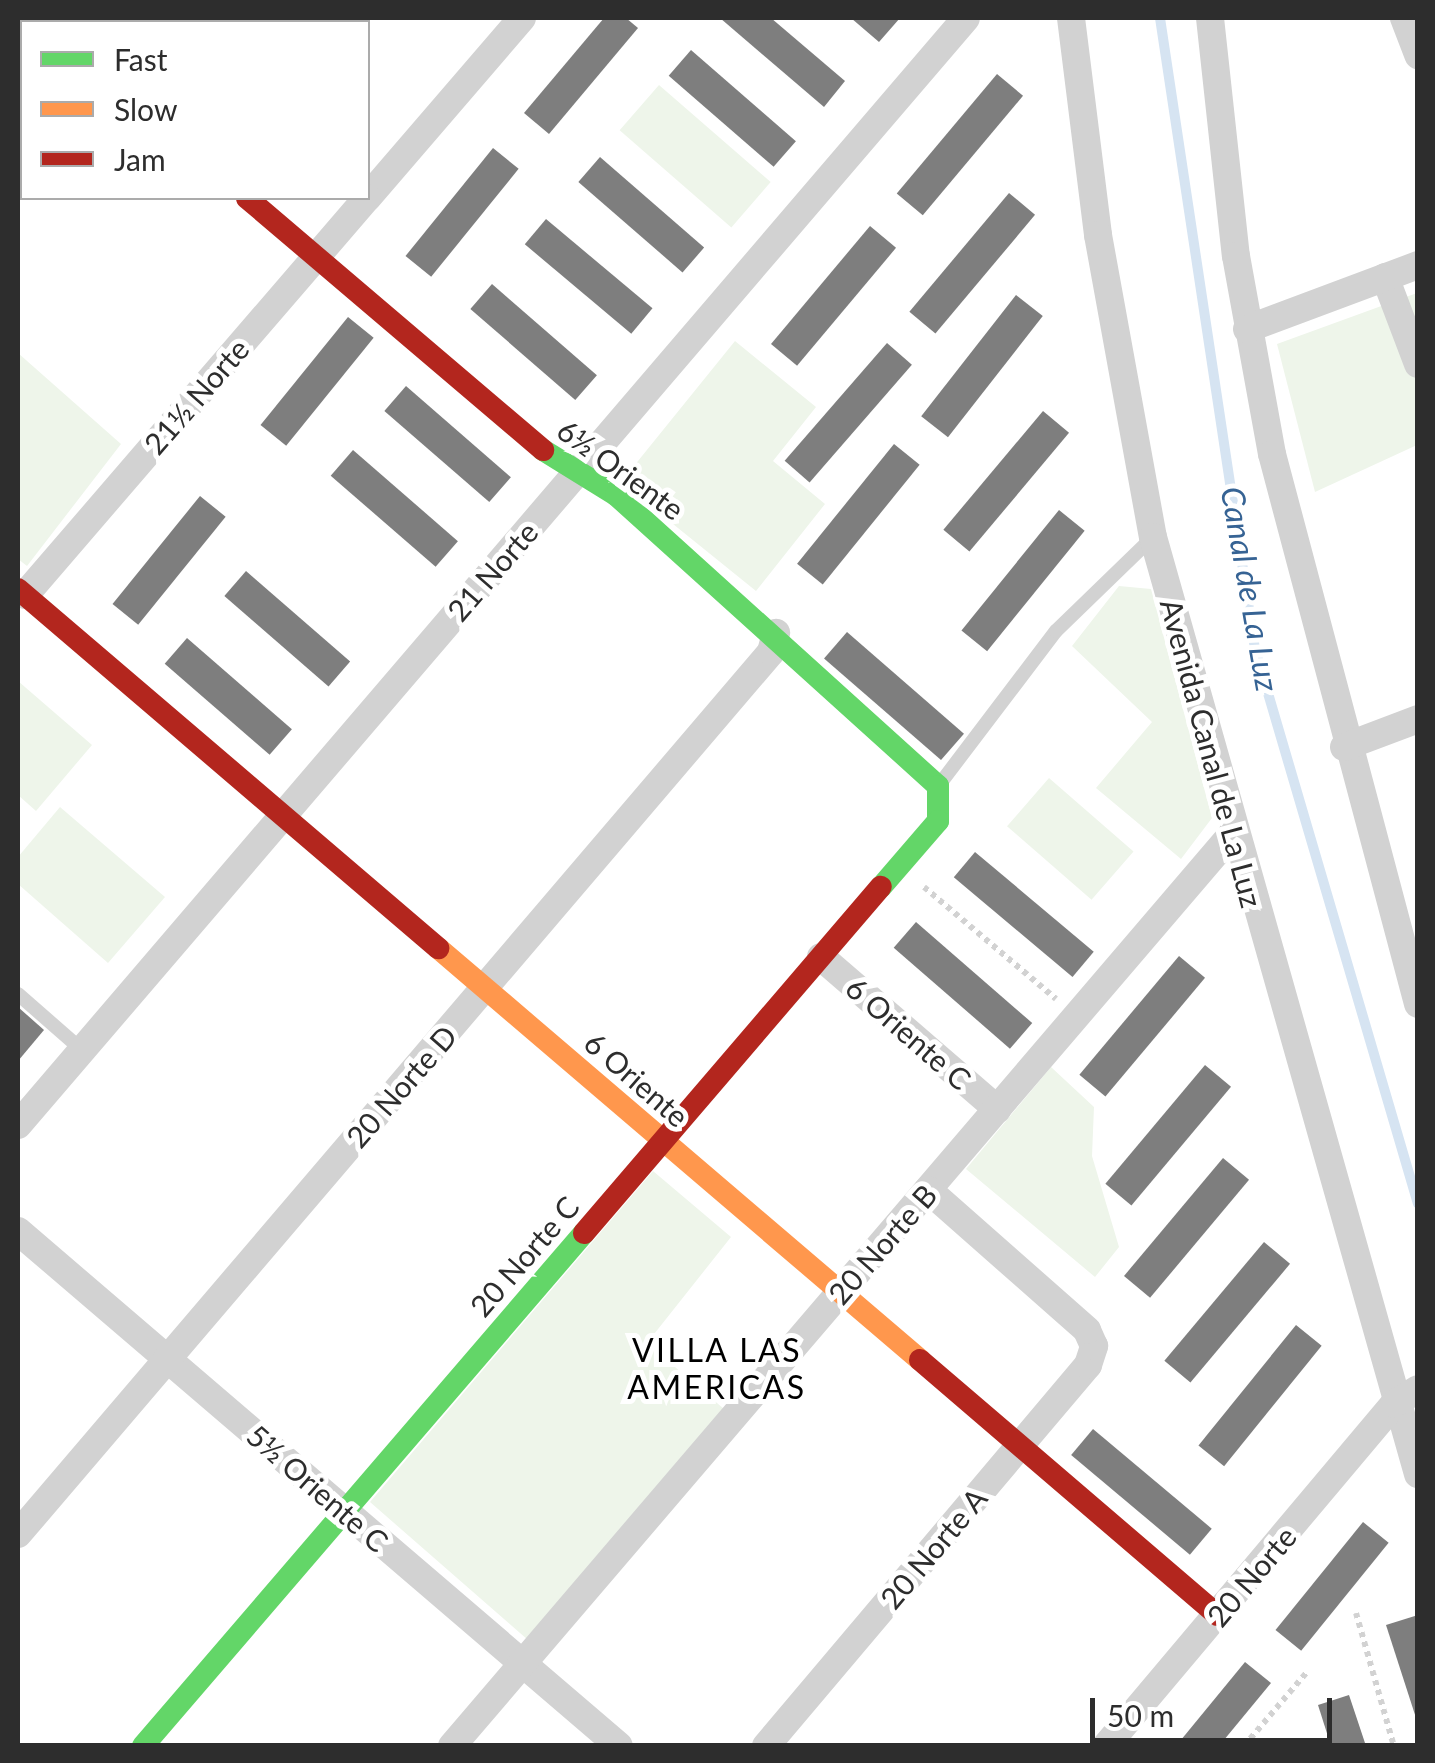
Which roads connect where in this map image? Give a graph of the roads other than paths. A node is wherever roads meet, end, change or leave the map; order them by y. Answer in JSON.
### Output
{"nodes":[{"id":1,"x":522,"y":18,"type":"edge"},
{"id":2,"x":966,"y":18,"type":"edge"},
{"id":3,"x":1070,"y":18,"type":"edge"},
{"id":4,"x":1210,"y":18,"type":"edge"},
{"id":5,"x":1404,"y":18,"type":"edge"},
{"id":6,"x":1418,"y":55,"type":"edge"},
{"id":7,"x":370,"y":194,"type":"edge"},
{"id":8,"x":249,"y":200,"type":"edge"},
{"id":9,"x":364,"y":200,"type":"edge"},
{"id":10,"x":316,"y":256,"type":"junction"},
{"id":11,"x":1418,"y":265,"type":"edge"},
{"id":12,"x":1384,"y":277,"type":"junction"},
{"id":13,"x":1247,"y":329,"type":"junction"},
{"id":14,"x":1418,"y":364,"type":"edge"},
{"id":15,"x":577,"y":471,"type":"junction"},
{"id":16,"x":1153,"y":537,"type":"junction"},
{"id":17,"x":21,"y":592,"type":"edge"},
{"id":18,"x":776,"y":633,"type":"junction"},
{"id":19,"x":1418,"y":719,"type":"edge"},
{"id":20,"x":1344,"y":746,"type":"junction"},
{"id":21,"x":941,"y":794,"type":"junction"},
{"id":22,"x":283,"y":816,"type":"junction"},
{"id":23,"x":1232,"y":832,"type":"junction"},
{"id":24,"x":822,"y":957,"type":"junction"},
{"id":25,"x":484,"y":988,"type":"junction"},
{"id":26,"x":18,"y":994,"type":"edge"},
{"id":27,"x":1418,"y":1004,"type":"edge"},
{"id":28,"x":82,"y":1050,"type":"junction"},
{"id":29,"x":997,"y":1109,"type":"junction"},
{"id":30,"x":18,"y":1125,"type":"edge"},
{"id":31,"x":663,"y":1140,"type":"junction"},
{"id":32,"x":928,"y":1190,"type":"junction"},
{"id":33,"x":18,"y":1231,"type":"edge"},
{"id":34,"x":840,"y":1292,"type":"junction"},
{"id":35,"x":168,"y":1359,"type":"junction"},
{"id":36,"x":1406,"y":1397,"type":"edge"},
{"id":37,"x":1020,"y":1446,"type":"junction"},
{"id":38,"x":1418,"y":1474,"type":"edge"},
{"id":39,"x":345,"y":1511,"type":"junction"},
{"id":40,"x":18,"y":1534,"type":"edge"},
{"id":41,"x":1218,"y":1615,"type":"junction"},
{"id":42,"x":523,"y":1663,"type":"junction"},
{"id":43,"x":143,"y":1746,"type":"edge"},
{"id":44,"x":452,"y":1746,"type":"edge"},
{"id":45,"x":620,"y":1746,"type":"edge"},
{"id":46,"x":766,"y":1746,"type":"edge"},
{"id":47,"x":1106,"y":1746,"type":"edge"}],
"edges":[{"from":1,"to":7,"type":"street","name":"21½ Norte"},
{"from":2,"to":15,"type":"street","name":"21 Norte"},
{"from":3,"to":16,"type":"street","name":"Avenida Canal de La Luz"},
{"from":4,"to":13,"type":"street"},
{"from":5,"to":6,"type":"street"},
{"from":8,"to":10,"type":"street","name":"6½ Oriente"},
{"from":9,"to":10,"type":"street","name":"21½ Norte"},
{"from":10,"to":15,"type":"street","name":"6½ Oriente"},
{"from":10,"to":17,"type":"street","name":"21½ Norte"},
{"from":11,"to":12,"type":"street"},
{"from":12,"to":13,"type":"street"},
{"from":12,"to":14,"type":"street"},
{"from":13,"to":20,"type":"street"},
{"from":15,"to":18,"type":"street","name":"6½ Oriente"},
{"from":15,"to":22,"type":"street","name":"21 Norte"},
{"from":16,"to":21,"type":"lane"},
{"from":16,"to":23,"type":"street","name":"Avenida Canal de La Luz"},
{"from":17,"to":22,"type":"street","name":"6 Oriente"},
{"from":18,"to":21,"type":"street","name":"6½ Oriente"},
{"from":18,"to":25,"type":"street","name":"20 Norte D"},
{"from":19,"to":20,"type":"street"},
{"from":20,"to":27,"type":"street"},
{"from":21,"to":24,"type":"street","name":"20 Norte C"},
{"from":22,"to":25,"type":"street","name":"6 Oriente"},
{"from":22,"to":28,"type":"street","name":"21 Norte"},
{"from":23,"to":29,"type":"street","name":"20 Norte B"},
{"from":23,"to":36,"type":"street","name":"Avenida Canal de La Luz"},
{"from":24,"to":29,"type":"street","name":"6 Oriente C"},
{"from":24,"to":31,"type":"street","name":"20 Norte C"},
{"from":25,"to":31,"type":"street","name":"6 Oriente"},
{"from":25,"to":35,"type":"street","name":"20 Norte D"},
{"from":26,"to":28,"type":"lane"},
{"from":28,"to":30,"type":"street","name":"21 Norte"},
{"from":29,"to":32,"type":"street","name":"20 Norte B"},
{"from":31,"to":34,"type":"street","name":"6 Oriente"},
{"from":31,"to":39,"type":"street","name":"20 Norte C"},
{"from":32,"to":34,"type":"street","name":"20 Norte B"},
{"from":32,"to":37,"type":"street","name":"20 Norte A"},
{"from":33,"to":35,"type":"street","name":"5½ Oriente C"},
{"from":34,"to":37,"type":"street","name":"6 Oriente"},
{"from":34,"to":42,"type":"street","name":"20 Norte B"},
{"from":35,"to":39,"type":"street","name":"5½ Oriente C"},
{"from":35,"to":40,"type":"street","name":"20 Norte D"},
{"from":36,"to":38,"type":"street","name":"Avenida Canal de La Luz"},
{"from":36,"to":41,"type":"street","name":"20 Norte"},
{"from":37,"to":41,"type":"street","name":"6 Oriente"},
{"from":37,"to":46,"type":"street","name":"20 Norte A"},
{"from":39,"to":42,"type":"street","name":"5½ Oriente C"},
{"from":39,"to":43,"type":"street","name":"20 Norte C"},
{"from":41,"to":47,"type":"street","name":"20 Norte"},
{"from":42,"to":44,"type":"street","name":"20 Norte B"},
{"from":42,"to":45,"type":"street","name":"5½ Oriente C"}]}
